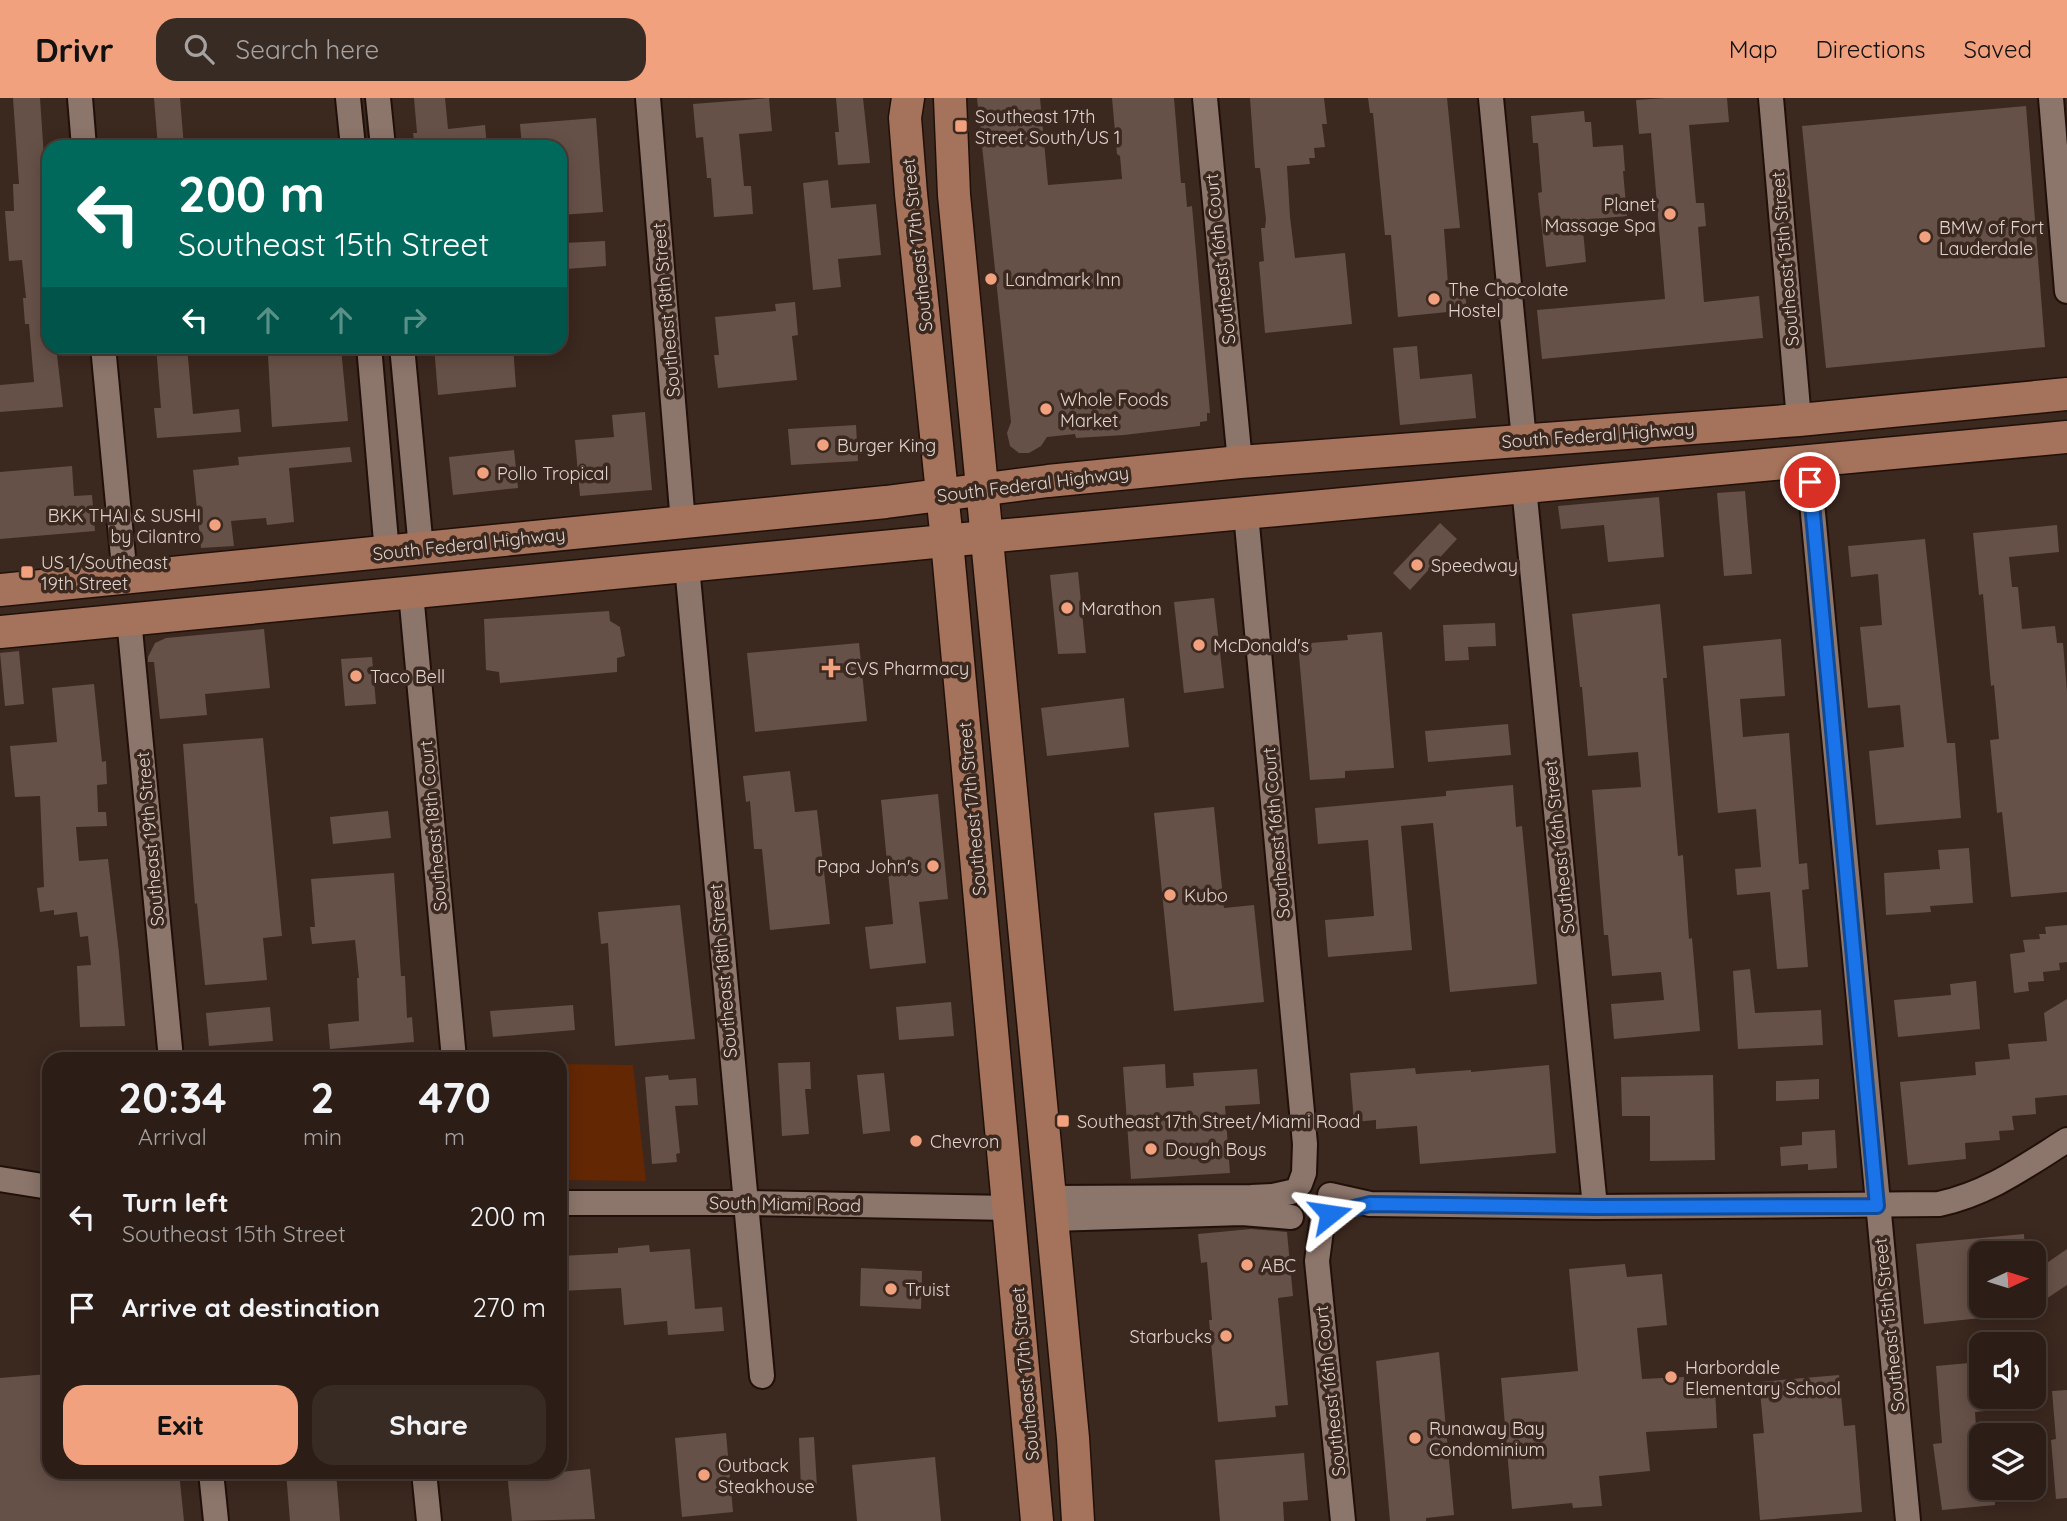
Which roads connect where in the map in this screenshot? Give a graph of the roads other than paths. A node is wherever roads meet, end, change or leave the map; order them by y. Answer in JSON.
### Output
{"nodes":[{"id":1,"x":80,"y":98,"type":"edge"},
{"id":2,"x":348,"y":98,"type":"edge"},
{"id":3,"x":378,"y":98,"type":"edge"},
{"id":4,"x":648,"y":98,"type":"edge"},
{"id":5,"x":950,"y":98,"type":"edge"},
{"id":6,"x":1205,"y":98,"type":"edge"},
{"id":7,"x":1491,"y":98,"type":"edge"},
{"id":8,"x":1771,"y":98,"type":"edge"},
{"id":9,"x":2051,"y":98,"type":"edge"},
{"id":10,"x":905,"y":105,"type":"edge"},
{"id":11,"x":83,"y":140,"type":"edge"},
{"id":12,"x":351,"y":140,"type":"edge"},
{"id":13,"x":382,"y":140,"type":"edge"},
{"id":14,"x":960,"y":257,"type":"junction"},
{"id":15,"x":918,"y":260,"type":"junction"},
{"id":16,"x":2067,"y":290,"type":"edge"},
{"id":17,"x":104,"y":354,"type":"edge"},
{"id":18,"x":370,"y":354,"type":"edge"},
{"id":19,"x":403,"y":354,"type":"edge"},
{"id":20,"x":2067,"y":394,"type":"edge"},
{"id":21,"x":1838,"y":416,"type":"junction"},
{"id":22,"x":1799,"y":420,"type":"junction"},
{"id":23,"x":2067,"y":437,"type":"edge"},
{"id":24,"x":1524,"y":440,"type":"junction"},
{"id":25,"x":1808,"y":460,"type":"junction"},
{"id":26,"x":1240,"y":462,"type":"junction"},
{"id":27,"x":1739,"y":467,"type":"junction"},
{"id":28,"x":1524,"y":487,"type":"junction"},
{"id":29,"x":981,"y":490,"type":"junction"},
{"id":30,"x":941,"y":495,"type":"junction"},
{"id":31,"x":1246,"y":514,"type":"junction"},
{"id":32,"x":683,"y":523,"type":"junction"},
{"id":33,"x":985,"y":537,"type":"junction"},
{"id":34,"x":947,"y":541,"type":"junction"},
{"id":35,"x":466,"y":545,"type":"junction"},
{"id":36,"x":421,"y":549,"type":"junction"},
{"id":37,"x":387,"y":553,"type":"junction"},
{"id":38,"x":687,"y":566,"type":"junction"},
{"id":39,"x":125,"y":578,"type":"junction"},
{"id":40,"x":0,"y":590,"type":"edge"},
{"id":41,"x":411,"y":593,"type":"junction"},
{"id":42,"x":360,"y":597,"type":"junction"},
{"id":43,"x":129,"y":619,"type":"junction"},
{"id":44,"x":0,"y":632,"type":"edge"},
{"id":45,"x":170,"y":1052,"type":"edge"},
{"id":46,"x":453,"y":1052,"type":"edge"},
{"id":47,"x":2067,"y":1140,"type":"edge"},
{"id":48,"x":0,"y":1179,"type":"edge"},
{"id":49,"x":42,"y":1186,"type":"edge"},
{"id":50,"x":744,"y":1202,"type":"junction"},
{"id":51,"x":567,"y":1203,"type":"edge"},
{"id":52,"x":1310,"y":1205,"type":"junction"},
{"id":53,"x":1877,"y":1206,"type":"junction"},
{"id":54,"x":1595,"y":1207,"type":"junction"},
{"id":55,"x":1009,"y":1208,"type":"junction"},
{"id":56,"x":1051,"y":1208,"type":"junction"},
{"id":57,"x":1056,"y":1266,"type":"junction"},
{"id":58,"x":762,"y":1376,"type":"dead end"},
{"id":59,"x":212,"y":1479,"type":"edge"},
{"id":60,"x":425,"y":1479,"type":"edge"},
{"id":61,"x":216,"y":1521,"type":"edge"},
{"id":62,"x":429,"y":1521,"type":"edge"},
{"id":63,"x":1037,"y":1521,"type":"edge"},
{"id":64,"x":1077,"y":1521,"type":"edge"},
{"id":65,"x":1343,"y":1521,"type":"edge"},
{"id":66,"x":1908,"y":1521,"type":"edge"}],
"edges":[{"from":1,"to":11,"type":"street"},
{"from":2,"to":12,"type":"street"},
{"from":3,"to":13,"type":"street"},
{"from":4,"to":32,"type":"street","name":"Southeast 18th Street"},
{"from":5,"to":14,"type":"main road"},
{"from":6,"to":26,"type":"street","name":"Southeast 16th Court"},
{"from":7,"to":24,"type":"street"},
{"from":8,"to":22,"type":"street","name":"Southeast 15th Street"},
{"from":9,"to":16,"type":"street"},
{"from":10,"to":15,"type":"main road","name":"Southeast 17th Street"},
{"from":14,"to":15,"type":"main road"},
{"from":14,"to":29,"type":"main road"},
{"from":15,"to":30,"type":"main road","name":"Southeast 17th Street"},
{"from":17,"to":39,"type":"street"},
{"from":18,"to":37,"type":"street"},
{"from":19,"to":36,"type":"street"},
{"from":20,"to":21,"type":"main road","name":"South Federal Highway"},
{"from":21,"to":22,"type":"main road","name":"South Federal Highway"},
{"from":21,"to":25,"type":"main road"},
{"from":22,"to":24,"type":"main road","name":"South Federal Highway"},
{"from":22,"to":27,"type":"main road"},
{"from":23,"to":25,"type":"main road"},
{"from":24,"to":26,"type":"main road","name":"South Federal Highway"},
{"from":25,"to":27,"type":"main road"},
{"from":25,"to":53,"type":"street","name":"Southeast 15th Street"},
{"from":26,"to":29,"type":"main road","name":"South Federal Highway"},
{"from":27,"to":28,"type":"main road"},
{"from":28,"to":31,"type":"main road"},
{"from":28,"to":54,"type":"street","name":"Southeast 16th Street"},
{"from":29,"to":30,"type":"main road","name":"South Federal Highway"},
{"from":29,"to":33,"type":"main road"},
{"from":30,"to":32,"type":"main road","name":"South Federal Highway"},
{"from":30,"to":34,"type":"main road","name":"Southeast 17th Street"},
{"from":31,"to":33,"type":"main road"},
{"from":31,"to":52,"type":"street","name":"Southeast 16th Court"},
{"from":32,"to":35,"type":"main road","name":"South Federal Highway"},
{"from":33,"to":34,"type":"main road"},
{"from":33,"to":56,"type":"main road"},
{"from":34,"to":38,"type":"main road"},
{"from":34,"to":55,"type":"main road","name":"Southeast 17th Street"},
{"from":35,"to":36,"type":"main road","name":"South Federal Highway"},
{"from":35,"to":41,"type":"main road"},
{"from":36,"to":37,"type":"main road","name":"South Federal Highway"},
{"from":36,"to":42,"type":"main road"},
{"from":37,"to":39,"type":"main road","name":"South Federal Highway"},
{"from":38,"to":41,"type":"main road"},
{"from":38,"to":50,"type":"street","name":"Southeast 18th Street"},
{"from":39,"to":40,"type":"main road","name":"South Federal Highway"},
{"from":41,"to":42,"type":"main road"},
{"from":41,"to":46,"type":"street","name":"Southeast 18th Court"},
{"from":42,"to":43,"type":"main road"},
{"from":43,"to":44,"type":"main road"},
{"from":43,"to":45,"type":"street","name":"Southeast 19th Street"},
{"from":47,"to":53,"type":"street"},
{"from":48,"to":49,"type":"street"},
{"from":50,"to":51,"type":"street","name":"South Miami Road"},
{"from":50,"to":55,"type":"street","name":"South Miami Road"},
{"from":50,"to":58,"type":"street","name":"Southeast 18th Street"},
{"from":52,"to":54,"type":"street"},
{"from":52,"to":56,"type":"street"},
{"from":52,"to":65,"type":"street","name":"Southeast 16th Court"},
{"from":53,"to":54,"type":"street"},
{"from":53,"to":66,"type":"street","name":"Southeast 15th Street"},
{"from":55,"to":57,"type":"main road"},
{"from":55,"to":63,"type":"main road","name":"Southeast 17th Street"},
{"from":56,"to":57,"type":"main road"},
{"from":57,"to":64,"type":"main road"},
{"from":59,"to":61,"type":"street"},
{"from":60,"to":62,"type":"street"}]}
